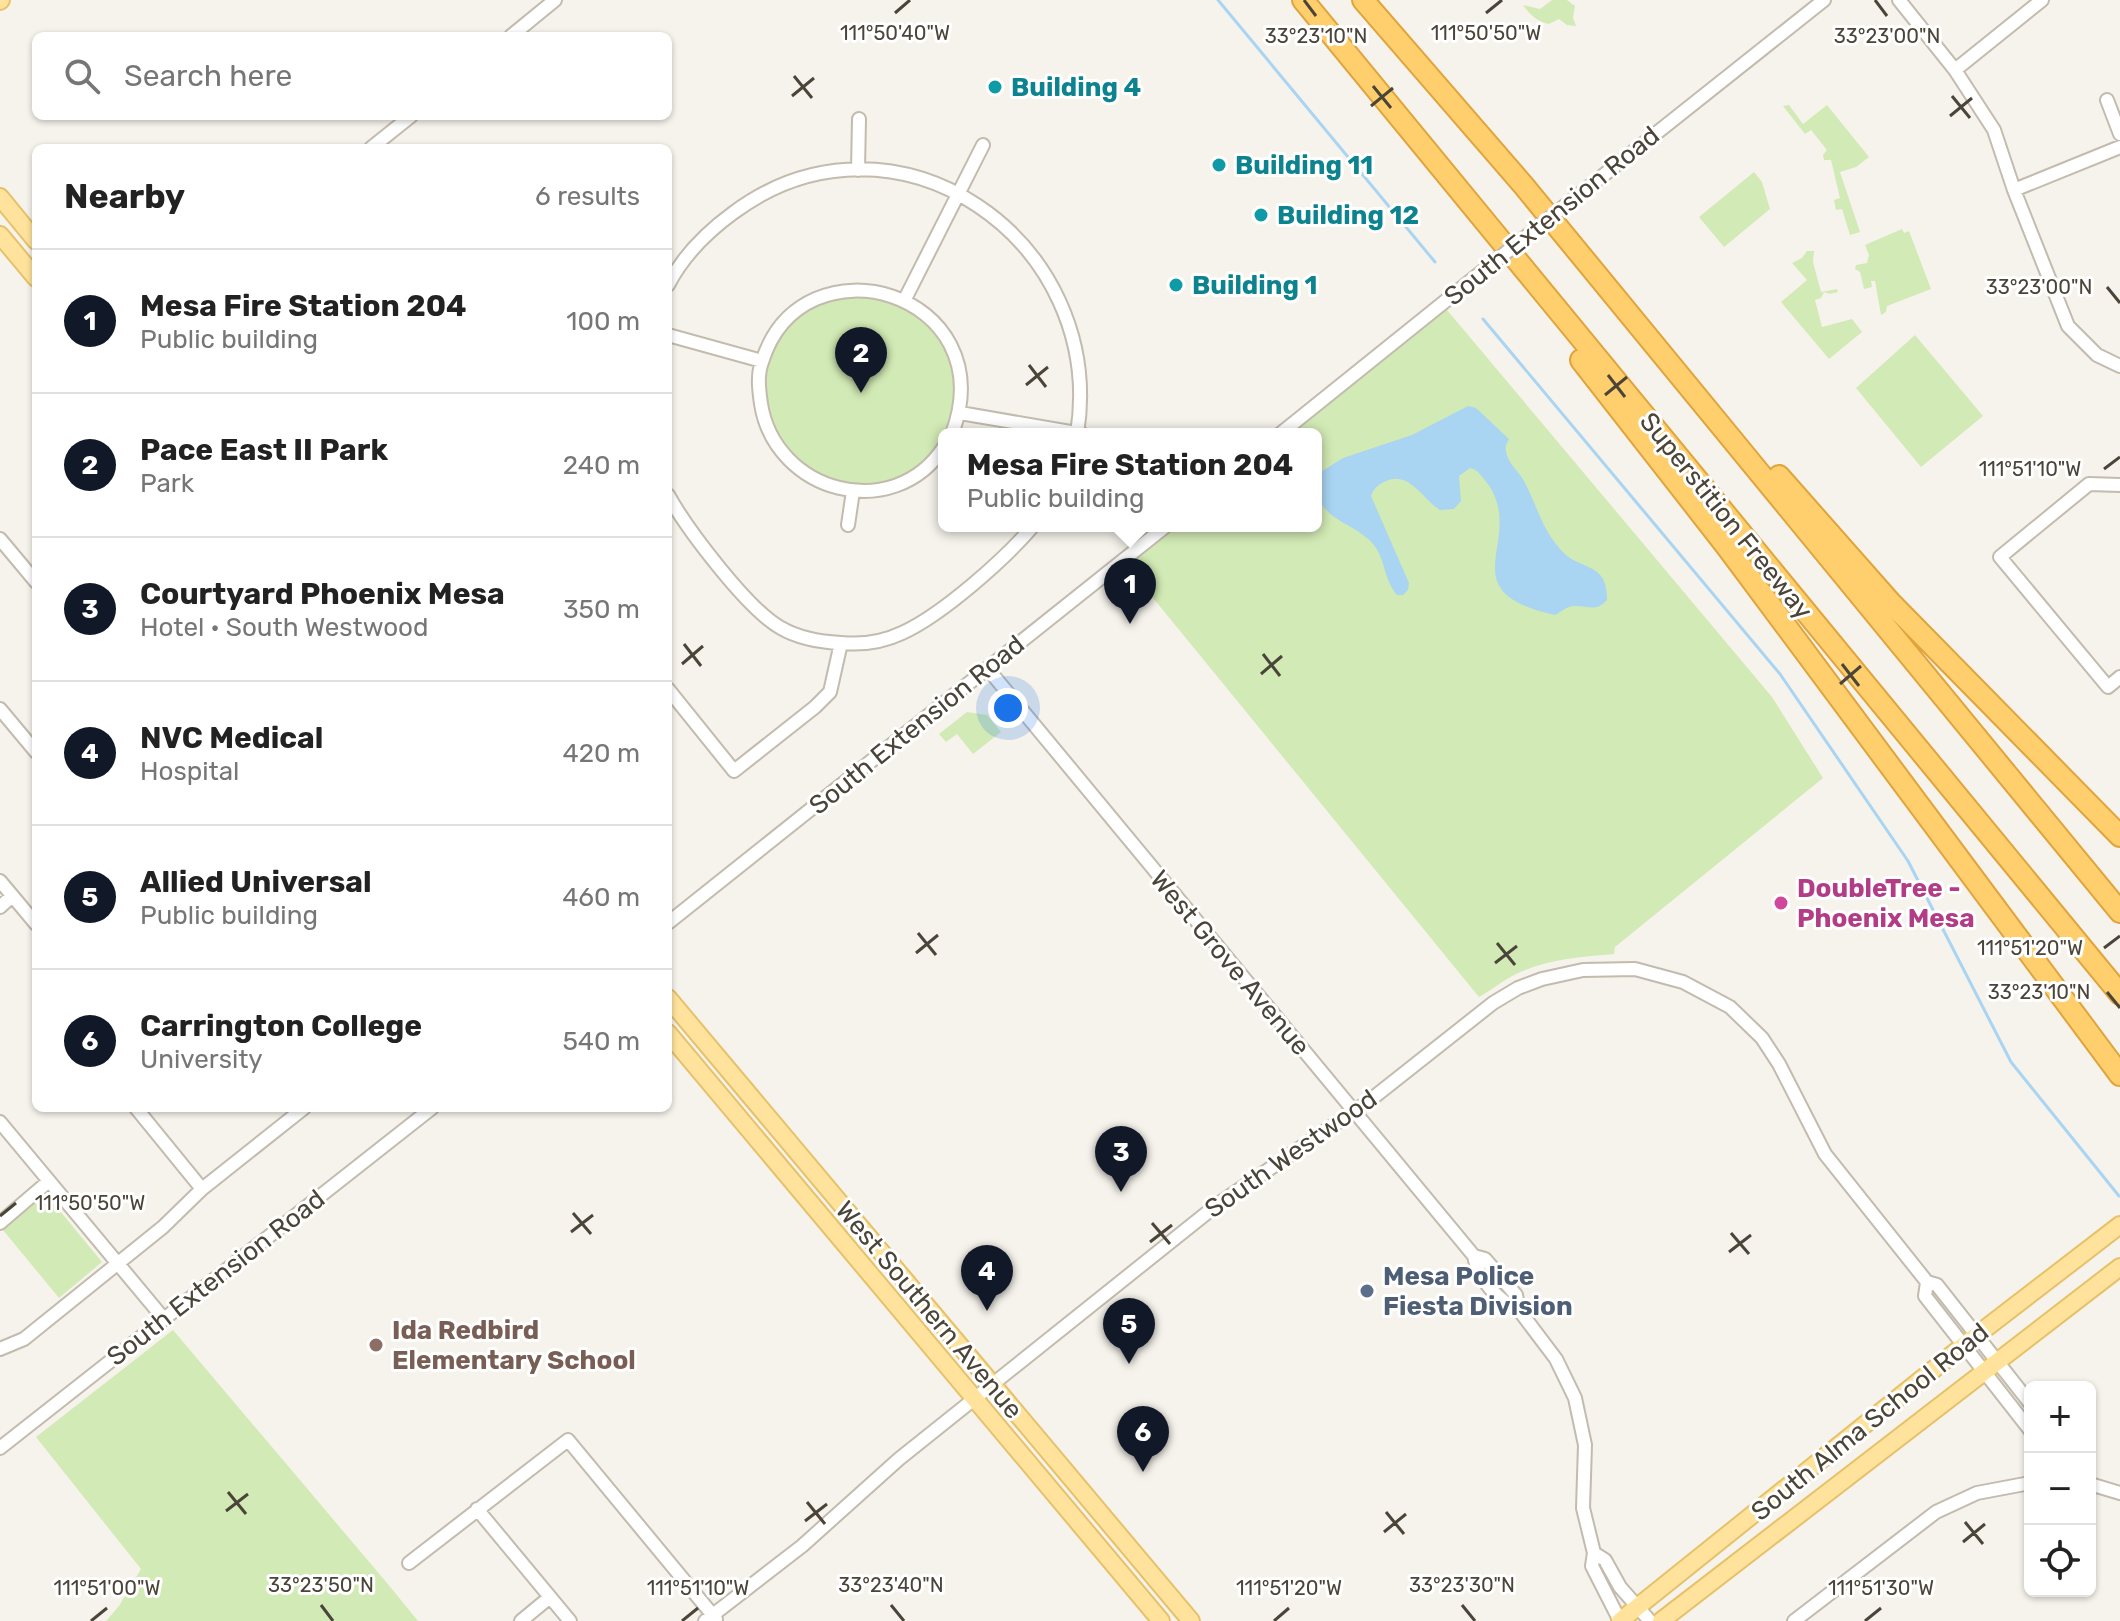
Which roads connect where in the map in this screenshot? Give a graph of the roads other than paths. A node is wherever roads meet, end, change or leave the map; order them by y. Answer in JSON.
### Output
{"nodes":[{"id":1,"x":555,"y":0,"type":"edge"},
{"id":2,"x":1289,"y":0,"type":"edge"},
{"id":3,"x":1303,"y":0,"type":"edge"},
{"id":4,"x":1363,"y":0,"type":"edge"},
{"id":5,"x":1824,"y":0,"type":"edge"},
{"id":6,"x":1899,"y":0,"type":"edge"},
{"id":7,"x":2042,"y":0,"type":"edge"},
{"id":8,"x":516,"y":32,"type":"edge"},
{"id":9,"x":1955,"y":70,"type":"junction"},
{"id":10,"x":2107,"y":100,"type":"dead end"},
{"id":11,"x":859,"y":119,"type":"dead end"},
{"id":12,"x":406,"y":120,"type":"edge"},
{"id":13,"x":2120,"y":134,"type":"edge"},
{"id":14,"x":1417,"y":136,"type":"junction"},
{"id":15,"x":376,"y":144,"type":"edge"},
{"id":16,"x":983,"y":145,"type":"dead end"},
{"id":17,"x":2120,"y":147,"type":"edge"},
{"id":18,"x":858,"y":170,"type":"junction"},
{"id":19,"x":1524,"y":186,"type":"junction"},
{"id":20,"x":2014,"y":190,"type":"junction"},
{"id":21,"x":959,"y":193,"type":"junction"},
{"id":22,"x":0,"y":197,"type":"edge"},
{"id":23,"x":1483,"y":219,"type":"junction"},
{"id":24,"x":0,"y":235,"type":"edge"},
{"id":25,"x":32,"y":236,"type":"edge"},
{"id":26,"x":32,"y":273,"type":"edge"},
{"id":27,"x":672,"y":278,"type":"edge"},
{"id":28,"x":905,"y":299,"type":"junction"},
{"id":29,"x":672,"y":336,"type":"edge"},
{"id":30,"x":762,"y":361,"type":"junction"},
{"id":31,"x":2120,"y":366,"type":"edge"},
{"id":32,"x":960,"y":413,"type":"junction"},
{"id":33,"x":954,"y":428,"type":"edge"},
{"id":34,"x":1045,"y":428,"type":"edge"},
{"id":35,"x":1079,"y":428,"type":"edge"},
{"id":36,"x":1287,"y":428,"type":"edge"},
{"id":37,"x":938,"y":454,"type":"edge"},
{"id":38,"x":2120,"y":485,"type":"edge"},
{"id":39,"x":853,"y":491,"type":"junction"},
{"id":40,"x":672,"y":502,"type":"edge"},
{"id":41,"x":848,"y":525,"type":"dead end"},
{"id":42,"x":1027,"y":532,"type":"edge"},
{"id":43,"x":1159,"y":532,"type":"edge"},
{"id":44,"x":0,"y":539,"type":"edge"},
{"id":45,"x":32,"y":577,"type":"edge"},
{"id":46,"x":841,"y":643,"type":"junction"},
{"id":47,"x":988,"y":669,"type":"junction"},
{"id":48,"x":2120,"y":677,"type":"edge"},
{"id":49,"x":672,"y":694,"type":"edge"},
{"id":50,"x":0,"y":709,"type":"edge"},
{"id":51,"x":32,"y":747,"type":"edge"},
{"id":52,"x":2120,"y":836,"type":"edge"},
{"id":53,"x":0,"y":881,"type":"edge"},
{"id":54,"x":12,"y":896,"type":"junction"},
{"id":55,"x":0,"y":907,"type":"edge"},
{"id":56,"x":2120,"y":912,"type":"edge"},
{"id":57,"x":32,"y":919,"type":"edge"},
{"id":58,"x":672,"y":920,"type":"edge"},
{"id":59,"x":2120,"y":994,"type":"edge"},
{"id":60,"x":672,"y":1003,"type":"edge"},
{"id":61,"x":672,"y":1038,"type":"edge"},
{"id":62,"x":684,"y":1052,"type":"junction"},
{"id":63,"x":2120,"y":1075,"type":"edge"},
{"id":64,"x":759,"y":1107,"type":"junction"},
{"id":65,"x":139,"y":1112,"type":"edge"},
{"id":66,"x":281,"y":1112,"type":"edge"},
{"id":67,"x":299,"y":1112,"type":"edge"},
{"id":68,"x":423,"y":1112,"type":"edge"},
{"id":69,"x":1353,"y":1112,"type":"junction"},
{"id":70,"x":288,"y":1121,"type":"junction"},
{"id":71,"x":0,"y":1122,"type":"edge"},
{"id":72,"x":49,"y":1181,"type":"junction"},
{"id":73,"x":202,"y":1189,"type":"junction"},
{"id":74,"x":850,"y":1216,"type":"junction"},
{"id":75,"x":0,"y":1223,"type":"edge"},
{"id":76,"x":2120,"y":1225,"type":"edge"},
{"id":77,"x":834,"y":1232,"type":"junction"},
{"id":78,"x":119,"y":1263,"type":"junction"},
{"id":79,"x":2120,"y":1267,"type":"edge"},
{"id":80,"x":891,"y":1300,"type":"junction"},
{"id":81,"x":164,"y":1319,"type":"junction"},
{"id":82,"x":1971,"y":1340,"type":"junction"},
{"id":83,"x":0,"y":1349,"type":"edge"},
{"id":84,"x":1991,"y":1366,"type":"junction"},
{"id":85,"x":991,"y":1385,"type":"junction"},
{"id":86,"x":2024,"y":1397,"type":"edge"},
{"id":87,"x":974,"y":1398,"type":"junction"},
{"id":88,"x":2024,"y":1420,"type":"edge"},
{"id":89,"x":0,"y":1448,"type":"edge"},
{"id":90,"x":1067,"y":1475,"type":"junction"},
{"id":91,"x":2024,"y":1484,"type":"edge"},
{"id":92,"x":2096,"y":1486,"type":"edge"},
{"id":93,"x":2120,"y":1493,"type":"edge"},
{"id":94,"x":477,"y":1509,"type":"junction"},
{"id":95,"x":1090,"y":1537,"type":"junction"},
{"id":96,"x":1594,"y":1553,"type":"junction"},
{"id":97,"x":409,"y":1563,"type":"dead end"},
{"id":98,"x":550,"y":1597,"type":"junction"},
{"id":99,"x":1177,"y":1604,"type":"junction"},
{"id":100,"x":1639,"y":1607,"type":"junction"},
{"id":101,"x":712,"y":1619,"type":"edge"},
{"id":102,"x":521,"y":1621,"type":"edge"},
{"id":103,"x":570,"y":1621,"type":"edge"},
{"id":104,"x":1161,"y":1621,"type":"edge"},
{"id":105,"x":1191,"y":1621,"type":"edge"},
{"id":106,"x":1620,"y":1621,"type":"edge"},
{"id":107,"x":1650,"y":1621,"type":"edge"},
{"id":108,"x":1661,"y":1621,"type":"edge"},
{"id":109,"x":1794,"y":1621,"type":"edge"}],
"edges":[{"from":1,"to":8,"type":"street"},
{"from":2,"to":14,"type":"highway"},
{"from":3,"to":14,"type":"highway","name":"Superstition Freeway"},
{"from":4,"to":19,"type":"highway","name":"Superstition Freeway"},
{"from":5,"to":36,"type":"street","name":"South Extension Road","bridge":true},
{"from":6,"to":9,"type":"street"},
{"from":7,"to":9,"type":"street"},
{"from":9,"to":20,"type":"street"},
{"from":10,"to":13,"type":"street"},
{"from":11,"to":18,"type":"street"},
{"from":12,"to":15,"type":"street"},
{"from":14,"to":23,"type":"highway","name":"Superstition Freeway"},
{"from":16,"to":21,"type":"street"},
{"from":17,"to":20,"type":"street"},
{"from":18,"to":21,"type":"street"},
{"from":18,"to":27,"type":"street"},
{"from":19,"to":52,"type":"highway"},
{"from":19,"to":56,"type":"highway","name":"Superstition Freeway"},
{"from":20,"to":31,"type":"street"},
{"from":21,"to":28,"type":"street"},
{"from":21,"to":35,"type":"street"},
{"from":22,"to":25,"type":"main road"},
{"from":23,"to":59,"type":"highway","name":"Superstition Freeway"},
{"from":23,"to":63,"type":"highway"},
{"from":24,"to":26,"type":"main road"},
{"from":28,"to":30,"type":"street"},
{"from":28,"to":32,"type":"street"},
{"from":29,"to":30,"type":"street"},
{"from":30,"to":39,"type":"street"},
{"from":32,"to":33,"type":"street"},
{"from":32,"to":34,"type":"street"},
{"from":37,"to":39,"type":"street"},
{"from":38,"to":48,"type":"street"},
{"from":39,"to":41,"type":"street"},
{"from":40,"to":46,"type":"street"},
{"from":42,"to":46,"type":"street"},
{"from":43,"to":47,"type":"street","name":"South Extension Road"},
{"from":44,"to":45,"type":"street"},
{"from":46,"to":49,"type":"street"},
{"from":47,"to":58,"type":"street","name":"South Extension Road"},
{"from":47,"to":69,"type":"street","name":"West Grove Avenue"},
{"from":50,"to":51,"type":"street"},
{"from":53,"to":54,"type":"street"},
{"from":54,"to":55,"type":"street"},
{"from":54,"to":57,"type":"street"},
{"from":60,"to":64,"type":"main road","name":"West Southern Avenue"},
{"from":61,"to":62,"type":"main road","name":"West Southern Avenue"},
{"from":62,"to":64,"type":"main road"},
{"from":62,"to":77,"type":"main road","name":"West Southern Avenue"},
{"from":64,"to":74,"type":"main road","name":"West Southern Avenue"},
{"from":65,"to":73,"type":"street"},
{"from":66,"to":70,"type":"street"},
{"from":67,"to":70,"type":"street"},
{"from":68,"to":81,"type":"street","name":"South Extension Road"},
{"from":69,"to":82,"type":"street","name":"South Westwood"},
{"from":69,"to":85,"type":"street","name":"South Westwood"},
{"from":69,"to":96,"type":"street","name":"West Grove Avenue"},
{"from":70,"to":73,"type":"street"},
{"from":71,"to":72,"type":"street"},
{"from":72,"to":75,"type":"street"},
{"from":72,"to":78,"type":"street"},
{"from":73,"to":78,"type":"street"},
{"from":74,"to":77,"type":"main road"},
{"from":74,"to":85,"type":"main road","name":"West Southern Avenue"},
{"from":76,"to":82,"type":"main road","name":"South Alma School Road"},
{"from":77,"to":80,"type":"main road","name":"West Southern Avenue"},
{"from":78,"to":81,"type":"street"},
{"from":78,"to":83,"type":"street"},
{"from":79,"to":84,"type":"main road","name":"South Alma School Road"},
{"from":80,"to":85,"type":"main road"},
{"from":80,"to":87,"type":"main road","name":"West Southern Avenue"},
{"from":81,"to":89,"type":"street","name":"South Extension Road"},
{"from":82,"to":84,"type":"street","name":"South Westwood"},
{"from":82,"to":100,"type":"main road","name":"South Alma School Road"},
{"from":84,"to":86,"type":"street"},
{"from":84,"to":88,"type":"street"},
{"from":84,"to":108,"type":"main road","name":"South Alma School Road"},
{"from":85,"to":87,"type":"street","name":"South Westwood"},
{"from":85,"to":90,"type":"main road","name":"West Southern Avenue"},
{"from":87,"to":90,"type":"main road"},
{"from":87,"to":95,"type":"main road","name":"West Southern Avenue"},
{"from":87,"to":101,"type":"street","name":"South Westwood"},
{"from":90,"to":99,"type":"main road","name":"West Southern Avenue"},
{"from":91,"to":109,"type":"street"},
{"from":92,"to":93,"type":"street"},
{"from":94,"to":97,"type":"street"},
{"from":94,"to":98,"type":"street"},
{"from":94,"to":101,"type":"street"},
{"from":95,"to":99,"type":"main road"},
{"from":95,"to":104,"type":"main road","name":"West Southern Avenue"},
{"from":96,"to":100,"type":"street","name":"West Grove Avenue"},
{"from":96,"to":106,"type":"street","name":"West Grove Avenue"},
{"from":98,"to":102,"type":"street"},
{"from":98,"to":103,"type":"street"},
{"from":99,"to":105,"type":"main road","name":"West Southern Avenue"},
{"from":100,"to":106,"type":"main road","name":"South Alma School Road"},
{"from":100,"to":107,"type":"street","name":"West Grove Avenue"}]}
